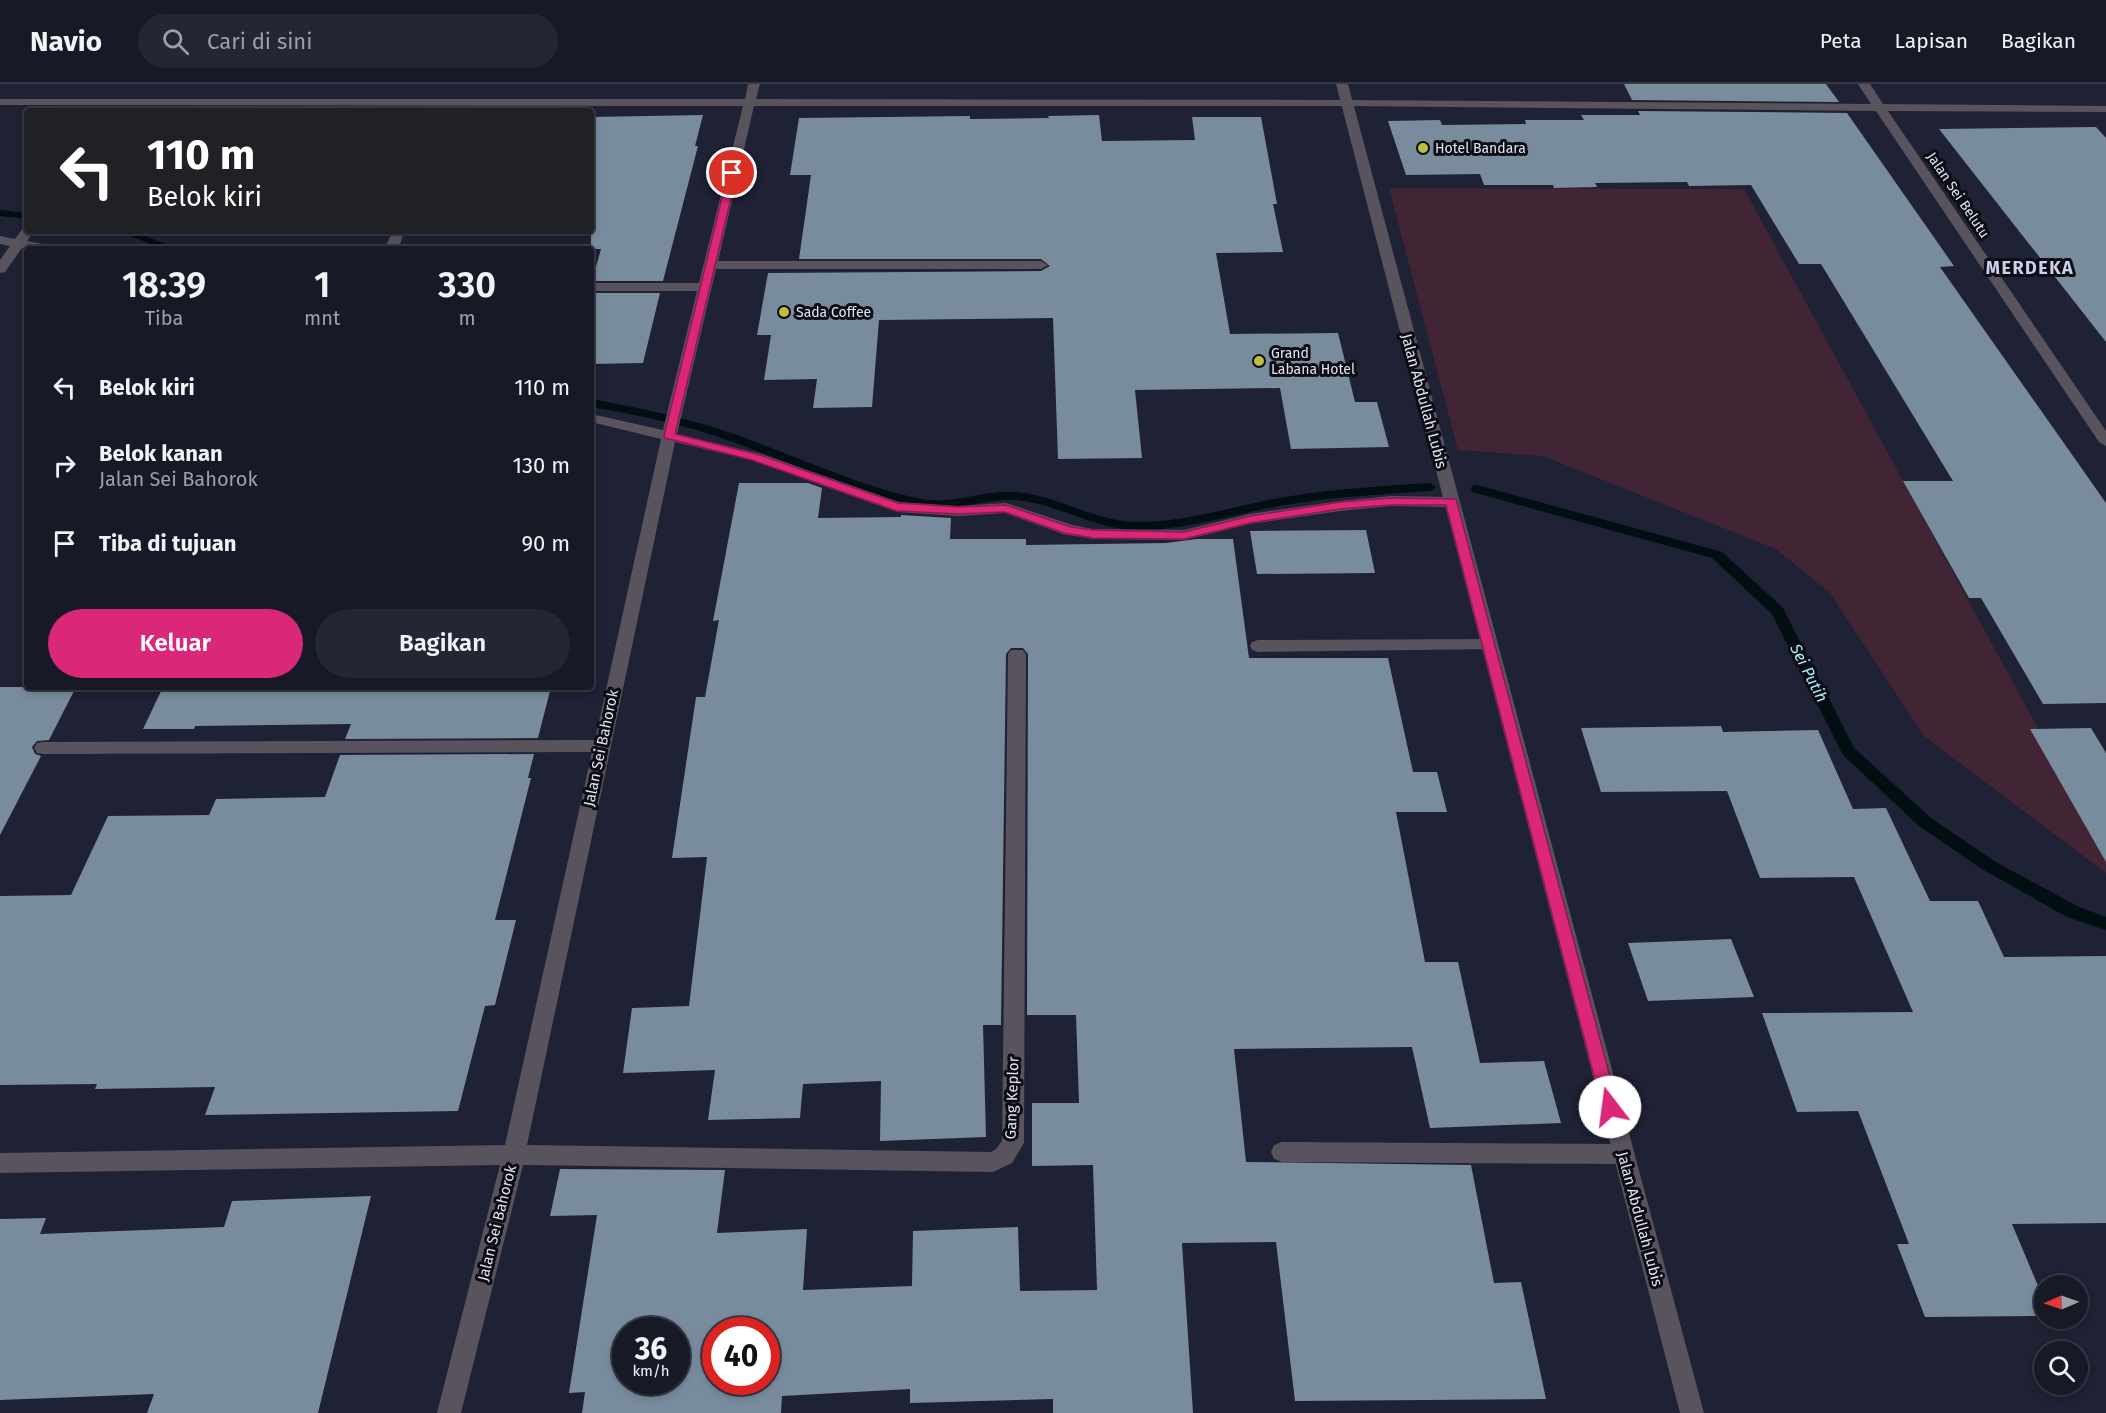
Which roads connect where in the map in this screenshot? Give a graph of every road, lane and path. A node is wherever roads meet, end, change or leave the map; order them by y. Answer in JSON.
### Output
{"nodes":[{"id":1,"x":754,"y":84,"type":"edge"},
{"id":2,"x":1342,"y":84,"type":"edge"},
{"id":3,"x":1864,"y":84,"type":"edge"},
{"id":4,"x":0,"y":102,"type":"edge"},
{"id":5,"x":1346,"y":103,"type":"junction"},
{"id":6,"x":749,"y":104,"type":"junction"},
{"id":7,"x":122,"y":107,"type":"edge"},
{"id":8,"x":457,"y":107,"type":"edge"},
{"id":9,"x":1880,"y":107,"type":"junction"},
{"id":10,"x":2106,"y":109,"type":"edge"},
{"id":11,"x":26,"y":234,"type":"edge"},
{"id":12,"x":0,"y":240,"type":"edge"},
{"id":13,"x":19,"y":245,"type":"junction"},
{"id":14,"x":26,"y":246,"type":"edge"},
{"id":15,"x":710,"y":265,"type":"junction"},
{"id":16,"x":1041,"y":265,"type":"dead end"},
{"id":17,"x":0,"y":269,"type":"edge"},
{"id":18,"x":594,"y":287,"type":"edge"},
{"id":19,"x":704,"y":287,"type":"junction"},
{"id":20,"x":594,"y":419,"type":"edge"},
{"id":21,"x":670,"y":434,"type":"junction"},
{"id":22,"x":2106,"y":442,"type":"edge"},
{"id":23,"x":1451,"y":502,"type":"junction"},
{"id":24,"x":1258,"y":645,"type":"dead end"},
{"id":25,"x":1490,"y":645,"type":"junction"},
{"id":26,"x":1017,"y":654,"type":"dead end"},
{"id":27,"x":602,"y":746,"type":"junction"},
{"id":28,"x":43,"y":748,"type":"dead end"},
{"id":29,"x":1282,"y":1152,"type":"dead end"},
{"id":30,"x":1622,"y":1154,"type":"junction"},
{"id":31,"x":514,"y":1155,"type":"junction"},
{"id":32,"x":0,"y":1163,"type":"edge"},
{"id":33,"x":449,"y":1413,"type":"edge"},
{"id":34,"x":1692,"y":1413,"type":"edge"}],
"edges":[{"from":1,"to":6,"type":"street","name":"Jalan Sei Bahorok"},
{"from":2,"to":5,"type":"street","name":"Jalan Abdullah Lubis"},
{"from":3,"to":9,"type":"street","name":"Jalan Sei Belutu"},
{"from":4,"to":7,"type":"street"},
{"from":5,"to":6,"type":"street"},
{"from":5,"to":9,"type":"street"},
{"from":5,"to":23,"type":"street","name":"Jalan Abdullah Lubis"},
{"from":6,"to":8,"type":"street"},
{"from":6,"to":15,"type":"street","name":"Jalan Sei Bahorok"},
{"from":7,"to":8,"type":"street"},
{"from":9,"to":10,"type":"street"},
{"from":9,"to":22,"type":"street","name":"Jalan Sei Belutu"},
{"from":11,"to":13,"type":"street"},
{"from":12,"to":13,"type":"street"},
{"from":13,"to":14,"type":"street"},
{"from":13,"to":17,"type":"street"},
{"from":15,"to":16,"type":"street"},
{"from":15,"to":19,"type":"street","name":"Jalan Sei Bahorok"},
{"from":18,"to":19,"type":"street"},
{"from":19,"to":21,"type":"street","name":"Jalan Sei Bahorok"},
{"from":20,"to":21,"type":"street"},
{"from":21,"to":23,"type":"street"},
{"from":21,"to":27,"type":"street","name":"Jalan Sei Bahorok"},
{"from":23,"to":25,"type":"street","name":"Jalan Abdullah Lubis"},
{"from":24,"to":25,"type":"street"},
{"from":25,"to":30,"type":"street","name":"Jalan Abdullah Lubis"},
{"from":26,"to":31,"type":"street","name":"Gang Keplor"},
{"from":27,"to":28,"type":"street"},
{"from":27,"to":31,"type":"street","name":"Jalan Sei Bahorok"},
{"from":29,"to":30,"type":"street"},
{"from":30,"to":34,"type":"street","name":"Jalan Abdullah Lubis"},
{"from":31,"to":32,"type":"street","name":"Gang Keplor"},
{"from":31,"to":33,"type":"street","name":"Jalan Sei Bahorok"}]}
